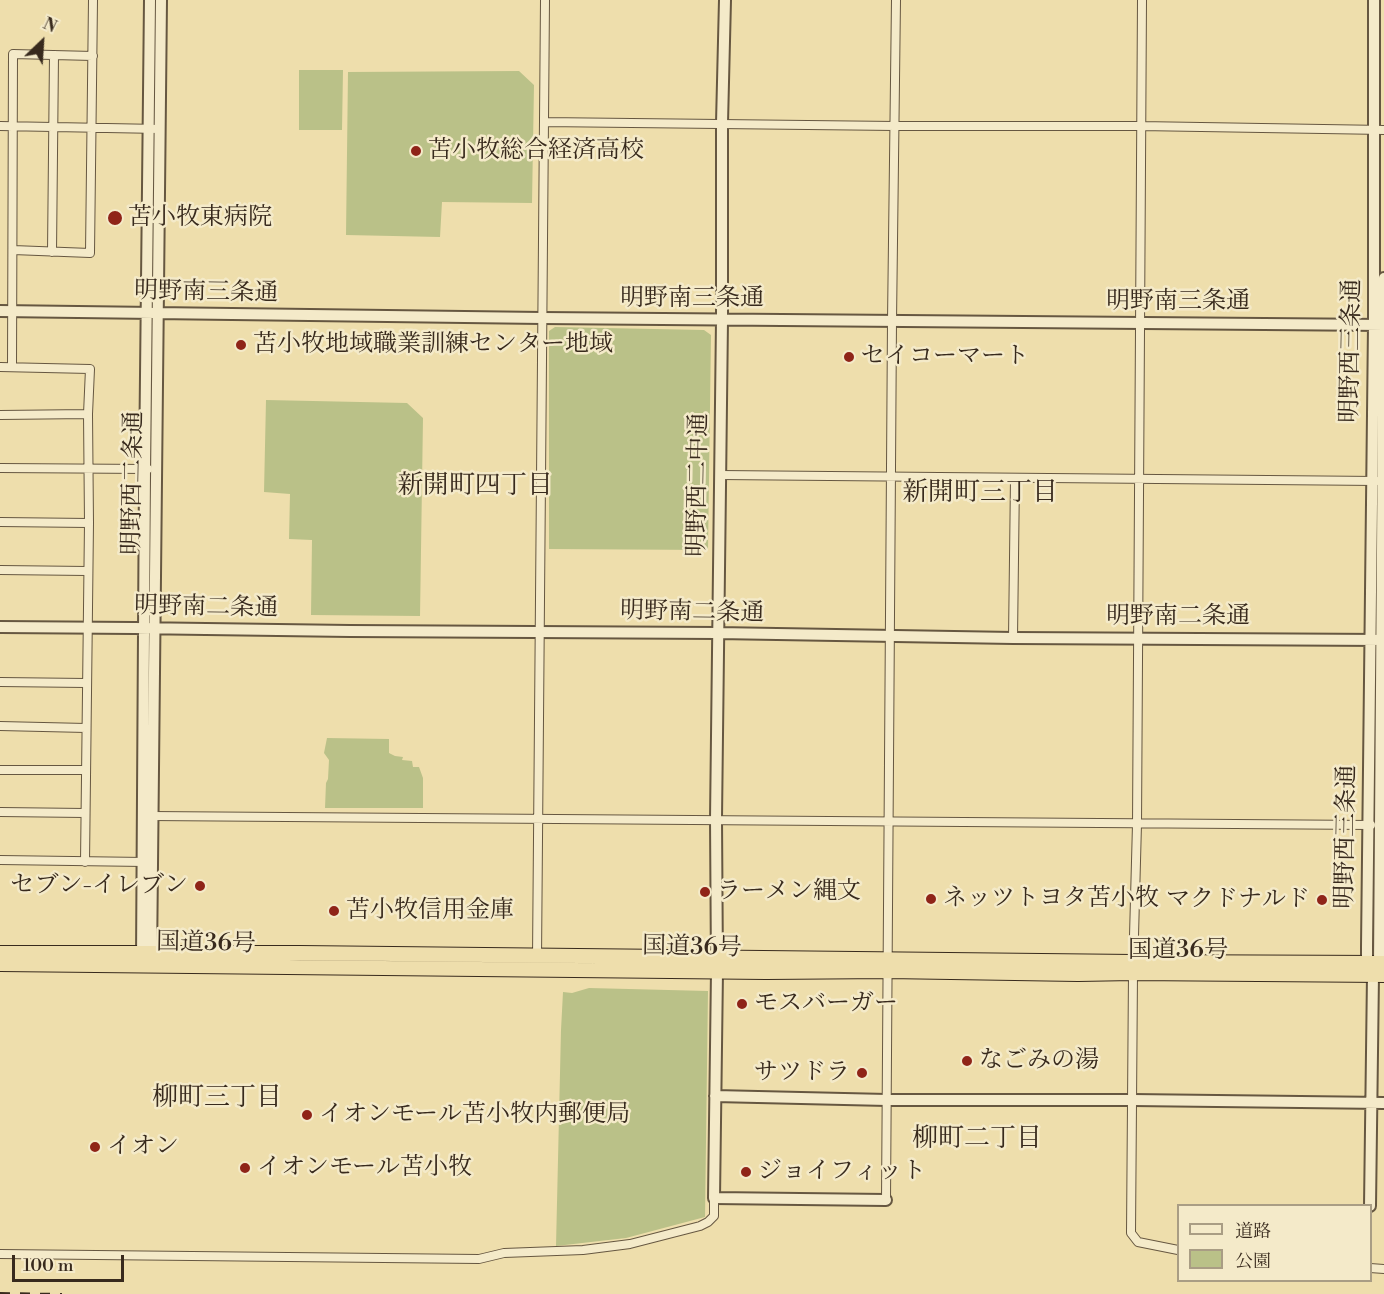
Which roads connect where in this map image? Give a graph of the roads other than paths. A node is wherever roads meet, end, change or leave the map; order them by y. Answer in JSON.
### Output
{"nodes":[{"id":1,"x":93,"y":0,"type":"edge"},
{"id":2,"x":150,"y":0,"type":"edge"},
{"id":3,"x":161,"y":0,"type":"edge"},
{"id":4,"x":545,"y":0,"type":"edge"},
{"id":5,"x":724,"y":0,"type":"edge"},
{"id":6,"x":896,"y":0,"type":"edge"},
{"id":7,"x":1142,"y":0,"type":"edge"},
{"id":8,"x":1374,"y":0,"type":"edge"},
{"id":9,"x":54,"y":55,"type":"junction"},
{"id":10,"x":93,"y":56,"type":"junction"},
{"id":11,"x":544,"y":122,"type":"junction"},
{"id":12,"x":722,"y":123,"type":"junction"},
{"id":13,"x":0,"y":126,"type":"edge"},
{"id":14,"x":13,"y":126,"type":"junction"},
{"id":15,"x":895,"y":126,"type":"junction"},
{"id":16,"x":1140,"y":126,"type":"junction"},
{"id":17,"x":54,"y":128,"type":"junction"},
{"id":18,"x":92,"y":129,"type":"junction"},
{"id":19,"x":155,"y":129,"type":"junction"},
{"id":20,"x":1379,"y":130,"type":"edge"},
{"id":21,"x":13,"y":250,"type":"junction"},
{"id":22,"x":52,"y":252,"type":"junction"},
{"id":23,"x":1384,"y":278,"type":"edge"},
{"id":24,"x":0,"y":311,"type":"edge"},
{"id":25,"x":13,"y":311,"type":"junction"},
{"id":26,"x":153,"y":313,"type":"junction"},
{"id":27,"x":543,"y":318,"type":"junction"},
{"id":28,"x":722,"y":320,"type":"junction"},
{"id":29,"x":892,"y":321,"type":"junction"},
{"id":30,"x":1139,"y":323,"type":"junction"},
{"id":31,"x":1380,"y":325,"type":"edge"},
{"id":32,"x":0,"y":366,"type":"edge"},
{"id":33,"x":12,"y":366,"type":"junction"},
{"id":34,"x":88,"y":414,"type":"junction"},
{"id":35,"x":0,"y":415,"type":"edge"},
{"id":36,"x":0,"y":468,"type":"edge"},
{"id":37,"x":89,"y":469,"type":"junction"},
{"id":38,"x":150,"y":469,"type":"junction"},
{"id":39,"x":720,"y":475,"type":"junction"},
{"id":40,"x":892,"y":477,"type":"junction"},
{"id":41,"x":1015,"y":478,"type":"junction"},
{"id":42,"x":1138,"y":480,"type":"junction"},
{"id":43,"x":1379,"y":481,"type":"edge"},
{"id":44,"x":0,"y":522,"type":"edge"},
{"id":45,"x":89,"y":523,"type":"junction"},
{"id":46,"x":0,"y":570,"type":"edge"},
{"id":47,"x":87,"y":571,"type":"junction"},
{"id":48,"x":0,"y":627,"type":"edge"},
{"id":49,"x":87,"y":627,"type":"junction"},
{"id":50,"x":149,"y":628,"type":"junction"},
{"id":51,"x":540,"y":633,"type":"junction"},
{"id":52,"x":718,"y":633,"type":"junction"},
{"id":53,"x":891,"y":636,"type":"junction"},
{"id":54,"x":1013,"y":638,"type":"junction"},
{"id":55,"x":1137,"y":638,"type":"junction"},
{"id":56,"x":1379,"y":640,"type":"edge"},
{"id":57,"x":0,"y":682,"type":"edge"},
{"id":58,"x":86,"y":683,"type":"junction"},
{"id":59,"x":0,"y":726,"type":"edge"},
{"id":60,"x":86,"y":728,"type":"junction"},
{"id":61,"x":0,"y":770,"type":"edge"},
{"id":62,"x":86,"y":770,"type":"junction"},
{"id":63,"x":0,"y":813,"type":"edge"},
{"id":64,"x":85,"y":813,"type":"junction"},
{"id":65,"x":147,"y":816,"type":"junction"},
{"id":66,"x":538,"y":818,"type":"junction"},
{"id":67,"x":716,"y":819,"type":"junction"},
{"id":68,"x":889,"y":820,"type":"junction"},
{"id":69,"x":1137,"y":824,"type":"junction"},
{"id":70,"x":1377,"y":825,"type":"edge"},
{"id":71,"x":0,"y":860,"type":"edge"},
{"id":72,"x":85,"y":862,"type":"junction"},
{"id":73,"x":147,"y":862,"type":"junction"},
{"id":74,"x":0,"y":953,"type":"edge"},
{"id":75,"x":147,"y":959,"type":"junction"},
{"id":76,"x":537,"y":962,"type":"junction"},
{"id":77,"x":0,"y":964,"type":"edge"},
{"id":78,"x":717,"y":965,"type":"junction"},
{"id":79,"x":888,"y":965,"type":"junction"},
{"id":80,"x":1133,"y":967,"type":"junction"},
{"id":81,"x":1377,"y":968,"type":"edge"},
{"id":82,"x":715,"y":1096,"type":"junction"},
{"id":83,"x":887,"y":1100,"type":"junction"},
{"id":84,"x":1133,"y":1100,"type":"junction"},
{"id":85,"x":1372,"y":1102,"type":"junction"},
{"id":86,"x":1384,"y":1102,"type":"edge"},
{"id":87,"x":714,"y":1198,"type":"junction"},
{"id":88,"x":886,"y":1200,"type":"joint"},
{"id":89,"x":1370,"y":1204,"type":"edge"},
{"id":90,"x":1177,"y":1250,"type":"edge"},
{"id":91,"x":0,"y":1254,"type":"edge"}],
"edges":[{"from":1,"to":10,"type":"street"},
{"from":2,"to":19,"type":"street","name":"明野西二条通"},
{"from":3,"to":19,"type":"street","name":"明野西二条通"},
{"from":4,"to":11,"type":"street"},
{"from":5,"to":12,"type":"street","name":"明野西二中通"},
{"from":6,"to":15,"type":"street"},
{"from":7,"to":16,"type":"street"},
{"from":8,"to":20,"type":"street","name":"明野西三条通"},
{"from":9,"to":10,"type":"street"},
{"from":9,"to":14,"type":"street"},
{"from":9,"to":17,"type":"street"},
{"from":10,"to":18,"type":"street"},
{"from":11,"to":12,"type":"street"},
{"from":11,"to":27,"type":"street"},
{"from":12,"to":15,"type":"street"},
{"from":12,"to":28,"type":"street","name":"明野西二中通"},
{"from":13,"to":14,"type":"street"},
{"from":14,"to":17,"type":"street"},
{"from":14,"to":21,"type":"street"},
{"from":15,"to":16,"type":"street"},
{"from":15,"to":29,"type":"street"},
{"from":16,"to":20,"type":"street"},
{"from":16,"to":30,"type":"street"},
{"from":17,"to":18,"type":"street"},
{"from":17,"to":22,"type":"street"},
{"from":18,"to":19,"type":"street"},
{"from":18,"to":22,"type":"street"},
{"from":19,"to":26,"type":"street","name":"明野西二条通"},
{"from":20,"to":31,"type":"street","name":"明野西三条通"},
{"from":21,"to":22,"type":"street"},
{"from":21,"to":25,"type":"street"},
{"from":23,"to":31,"type":"street","name":"明野西三条通"},
{"from":24,"to":25,"type":"street","name":"明野南三条通"},
{"from":25,"to":26,"type":"street","name":"明野南三条通"},
{"from":25,"to":33,"type":"street"},
{"from":26,"to":27,"type":"street","name":"明野南三条通"},
{"from":26,"to":38,"type":"street","name":"明野西二条通"},
{"from":27,"to":28,"type":"street","name":"明野南三条通"},
{"from":27,"to":51,"type":"street"},
{"from":28,"to":29,"type":"street","name":"明野南三条通"},
{"from":28,"to":39,"type":"street","name":"明野西二中通"},
{"from":29,"to":30,"type":"street","name":"明野南三条通"},
{"from":29,"to":40,"type":"street"},
{"from":30,"to":31,"type":"street","name":"明野南三条通"},
{"from":30,"to":42,"type":"street"},
{"from":31,"to":43,"type":"street","name":"明野西三条通"},
{"from":32,"to":33,"type":"street"},
{"from":33,"to":34,"type":"street"},
{"from":34,"to":35,"type":"street"},
{"from":34,"to":37,"type":"street"},
{"from":36,"to":37,"type":"street"},
{"from":37,"to":38,"type":"street"},
{"from":37,"to":45,"type":"street"},
{"from":38,"to":50,"type":"street","name":"明野西二条通"},
{"from":39,"to":40,"type":"street"},
{"from":39,"to":52,"type":"street","name":"明野西二中通"},
{"from":40,"to":41,"type":"street"},
{"from":40,"to":53,"type":"street"},
{"from":41,"to":42,"type":"street"},
{"from":41,"to":54,"type":"street"},
{"from":42,"to":43,"type":"street"},
{"from":42,"to":55,"type":"street"},
{"from":43,"to":56,"type":"street","name":"明野西三条通"},
{"from":44,"to":45,"type":"street"},
{"from":45,"to":47,"type":"street"},
{"from":46,"to":47,"type":"street"},
{"from":47,"to":49,"type":"street"},
{"from":48,"to":49,"type":"street","name":"明野南二条通"},
{"from":49,"to":50,"type":"street","name":"明野南二条通"},
{"from":49,"to":58,"type":"street"},
{"from":50,"to":51,"type":"street","name":"明野南二条通"},
{"from":50,"to":65,"type":"street","name":"明野西二条通"},
{"from":51,"to":52,"type":"street","name":"明野南二条通"},
{"from":51,"to":66,"type":"street"},
{"from":52,"to":53,"type":"street","name":"明野南二条通"},
{"from":52,"to":67,"type":"street","name":"明野西二中通"},
{"from":53,"to":54,"type":"street","name":"明野南二条通"},
{"from":53,"to":68,"type":"street"},
{"from":54,"to":55,"type":"street","name":"明野南二条通"},
{"from":55,"to":56,"type":"street","name":"明野南二条通"},
{"from":55,"to":69,"type":"street"},
{"from":56,"to":70,"type":"street","name":"明野西三条通"},
{"from":57,"to":58,"type":"street"},
{"from":58,"to":60,"type":"street"},
{"from":59,"to":60,"type":"street"},
{"from":60,"to":62,"type":"street"},
{"from":61,"to":62,"type":"street"},
{"from":62,"to":64,"type":"street"},
{"from":63,"to":64,"type":"street"},
{"from":64,"to":72,"type":"street"},
{"from":65,"to":66,"type":"street"},
{"from":65,"to":73,"type":"street","name":"明野西二条通"},
{"from":66,"to":67,"type":"street"},
{"from":66,"to":76,"type":"street"},
{"from":67,"to":68,"type":"street"},
{"from":67,"to":78,"type":"street","name":"明野西二中通"},
{"from":68,"to":69,"type":"street"},
{"from":68,"to":79,"type":"street"},
{"from":69,"to":70,"type":"street"},
{"from":69,"to":80,"type":"street"},
{"from":70,"to":81,"type":"street","name":"明野西三条通"},
{"from":71,"to":72,"type":"street"},
{"from":72,"to":73,"type":"street"},
{"from":73,"to":75,"type":"street","name":"明野西二条通"},
{"from":74,"to":75,"type":"highway","name":"国道36号"},
{"from":75,"to":76,"type":"highway","name":"国道36号"},
{"from":75,"to":77,"type":"highway","name":"国道36号"},
{"from":76,"to":78,"type":"highway","name":"国道36号"},
{"from":78,"to":79,"type":"highway","name":"国道36号"},
{"from":78,"to":82,"type":"street","name":"明野西二中通"},
{"from":79,"to":80,"type":"highway","name":"国道36号"},
{"from":79,"to":83,"type":"street"},
{"from":80,"to":81,"type":"highway","name":"国道36号"},
{"from":80,"to":84,"type":"street"},
{"from":81,"to":85,"type":"street","name":"明野西三条通"},
{"from":82,"to":83,"type":"street"},
{"from":82,"to":87,"type":"street","name":"明野西二中通"},
{"from":83,"to":84,"type":"street"},
{"from":83,"to":88,"type":"street"},
{"from":84,"to":85,"type":"street"},
{"from":84,"to":90,"type":"street"},
{"from":85,"to":86,"type":"street"},
{"from":85,"to":89,"type":"street","name":"明野西三条通"},
{"from":87,"to":88,"type":"street"},
{"from":87,"to":91,"type":"street"}]}
